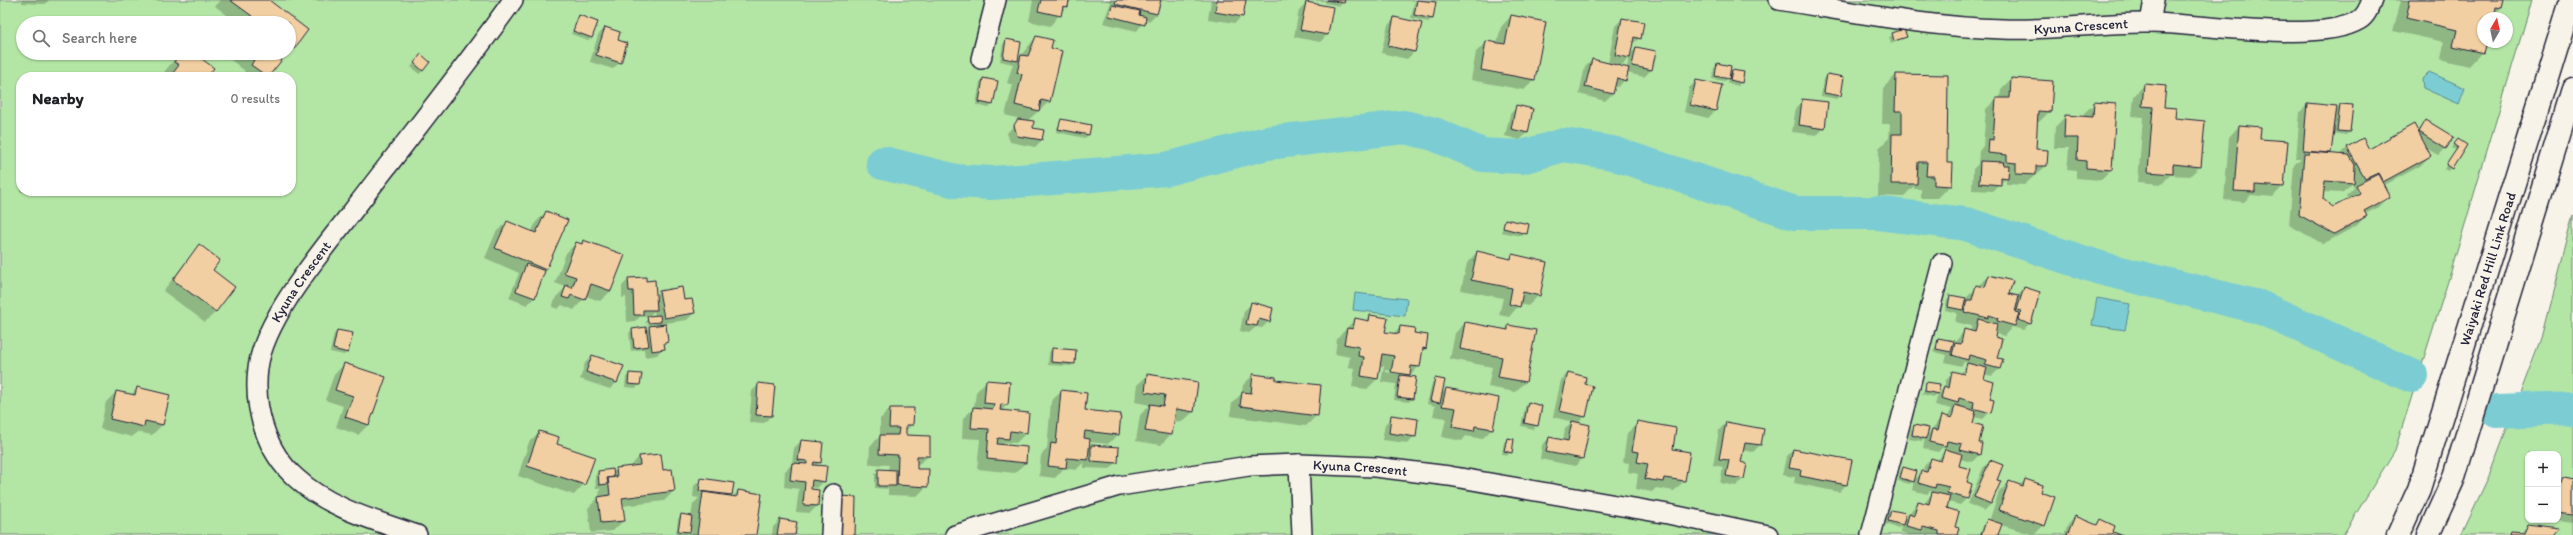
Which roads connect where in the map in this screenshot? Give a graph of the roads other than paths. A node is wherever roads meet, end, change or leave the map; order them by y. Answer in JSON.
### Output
{"nodes":[{"id":1,"x":513,"y":0,"type":"edge"},
{"id":2,"x":996,"y":0,"type":"edge"},
{"id":3,"x":1779,"y":0,"type":"edge"},
{"id":4,"x":2154,"y":0,"type":"edge"},
{"id":5,"x":2372,"y":0,"type":"edge"},
{"id":6,"x":2571,"y":0,"type":"edge"},
{"id":7,"x":2150,"y":23,"type":"junction"},
{"id":8,"x":981,"y":59,"type":"dead end"},
{"id":9,"x":2573,"y":89,"type":"edge"},
{"id":10,"x":1942,"y":263,"type":"dead end"},
{"id":11,"x":1300,"y":464,"type":"junction"},
{"id":12,"x":833,"y":494,"type":"dead end"},
{"id":13,"x":417,"y":535,"type":"edge"},
{"id":14,"x":831,"y":535,"type":"edge"},
{"id":15,"x":955,"y":535,"type":"edge"},
{"id":16,"x":1302,"y":535,"type":"edge"},
{"id":17,"x":1768,"y":535,"type":"edge"},
{"id":18,"x":1871,"y":535,"type":"edge"},
{"id":19,"x":2398,"y":535,"type":"edge"},
{"id":20,"x":2428,"y":535,"type":"edge"}],
"edges":[{"from":1,"to":13,"type":"street","name":"Kyuna Crescent"},
{"from":2,"to":8,"type":"street"},
{"from":3,"to":7,"type":"street","name":"Kyuna Crescent"},
{"from":4,"to":7,"type":"street"},
{"from":5,"to":7,"type":"street","name":"Kyuna Crescent"},
{"from":6,"to":19,"type":"main road","name":"Waiyaki Red Hill Link Road"},
{"from":9,"to":20,"type":"main road","name":"Waiyaki Red Hill Link Road"},
{"from":10,"to":18,"type":"street"},
{"from":11,"to":15,"type":"street","name":"Kyuna Crescent"},
{"from":11,"to":16,"type":"street"},
{"from":11,"to":17,"type":"street","name":"Kyuna Crescent"},
{"from":12,"to":14,"type":"street"}]}
